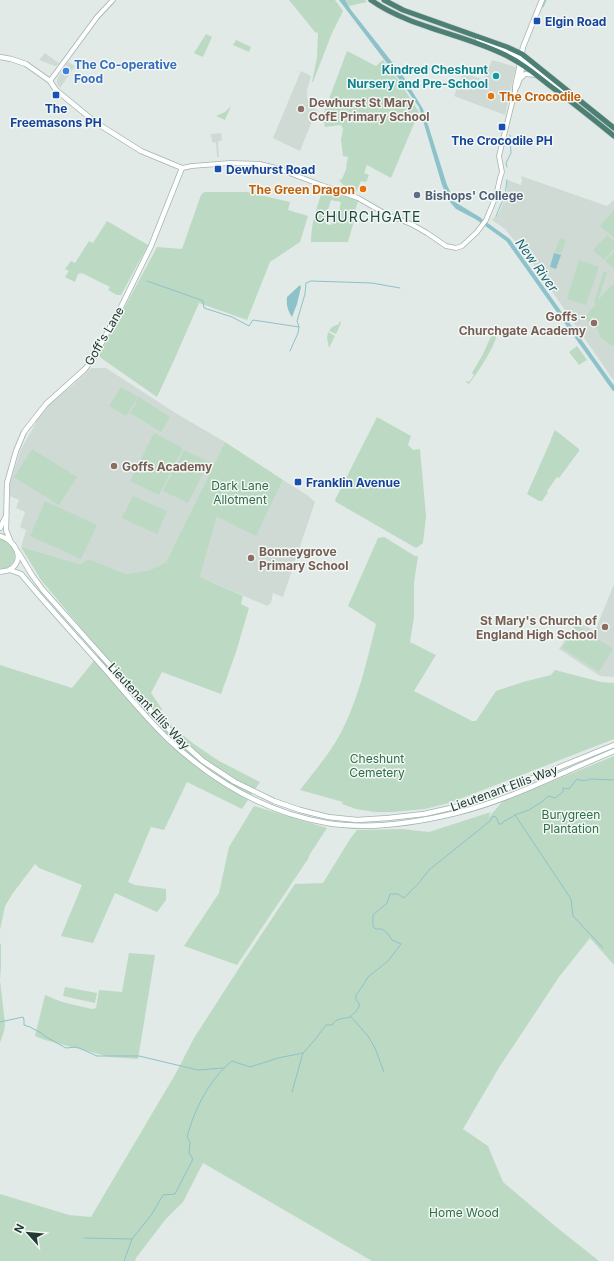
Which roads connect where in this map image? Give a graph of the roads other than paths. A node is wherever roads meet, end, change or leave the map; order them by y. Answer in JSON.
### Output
{"nodes":[{"id":1,"x":113,"y":0,"type":"edge"},
{"id":2,"x":371,"y":0,"type":"edge"},
{"id":3,"x":384,"y":0,"type":"edge"},
{"id":4,"x":542,"y":0,"type":"edge"},
{"id":5,"x":0,"y":58,"type":"edge"},
{"id":6,"x":522,"y":60,"type":"junction"},
{"id":7,"x":539,"y":76,"type":"junction"},
{"id":8,"x":520,"y":79,"type":"junction"},
{"id":9,"x":50,"y":81,"type":"junction"},
{"id":10,"x":515,"y":91,"type":"junction"},
{"id":11,"x":567,"y":98,"type":"junction"},
{"id":12,"x":614,"y":128,"type":"edge"},
{"id":13,"x":614,"y":136,"type":"edge"},
{"id":14,"x":182,"y":168,"type":"junction"},
{"id":15,"x":7,"y":512,"type":"junction"},
{"id":16,"x":0,"y":528,"type":"edge"},
{"id":17,"x":0,"y":536,"type":"edge"},
{"id":18,"x":10,"y":540,"type":"junction"},
{"id":19,"x":18,"y":552,"type":"junction"},
{"id":20,"x":10,"y":570,"type":"junction"},
{"id":21,"x":1,"y":572,"type":"edge"},
{"id":22,"x":614,"y":745,"type":"edge"},
{"id":23,"x":614,"y":752,"type":"edge"}],
"edges":[{"from":1,"to":9,"type":"street"},
{"from":2,"to":6,"type":"highway"},
{"from":3,"to":6,"type":"highway"},
{"from":4,"to":6,"type":"main road"},
{"from":5,"to":9,"type":"main road"},
{"from":6,"to":7,"type":"highway"},
{"from":6,"to":8,"type":"street"},
{"from":6,"to":10,"type":"street"},
{"from":6,"to":11,"type":"main road"},
{"from":6,"to":12,"type":"highway"},
{"from":7,"to":8,"type":"street"},
{"from":7,"to":11,"type":"highway"},
{"from":8,"to":10,"type":"street"},
{"from":9,"to":14,"type":"main road"},
{"from":10,"to":14,"type":"street"},
{"from":11,"to":13,"type":"highway"},
{"from":14,"to":15,"type":"main road","name":"Goff's Lane"},
{"from":15,"to":16,"type":"main road","name":"Goff's Lane"},
{"from":15,"to":18,"type":"main road","name":"Goff's Lane"},
{"from":17,"to":18,"type":"main road"},
{"from":18,"to":19,"type":"main road","name":"Lieutenant Ellis Way"},
{"from":19,"to":20,"type":"main road"},
{"from":19,"to":22,"type":"main road","name":"Lieutenant Ellis Way"},
{"from":20,"to":21,"type":"main road"},
{"from":20,"to":23,"type":"main road","name":"Lieutenant Ellis Way"}]}
